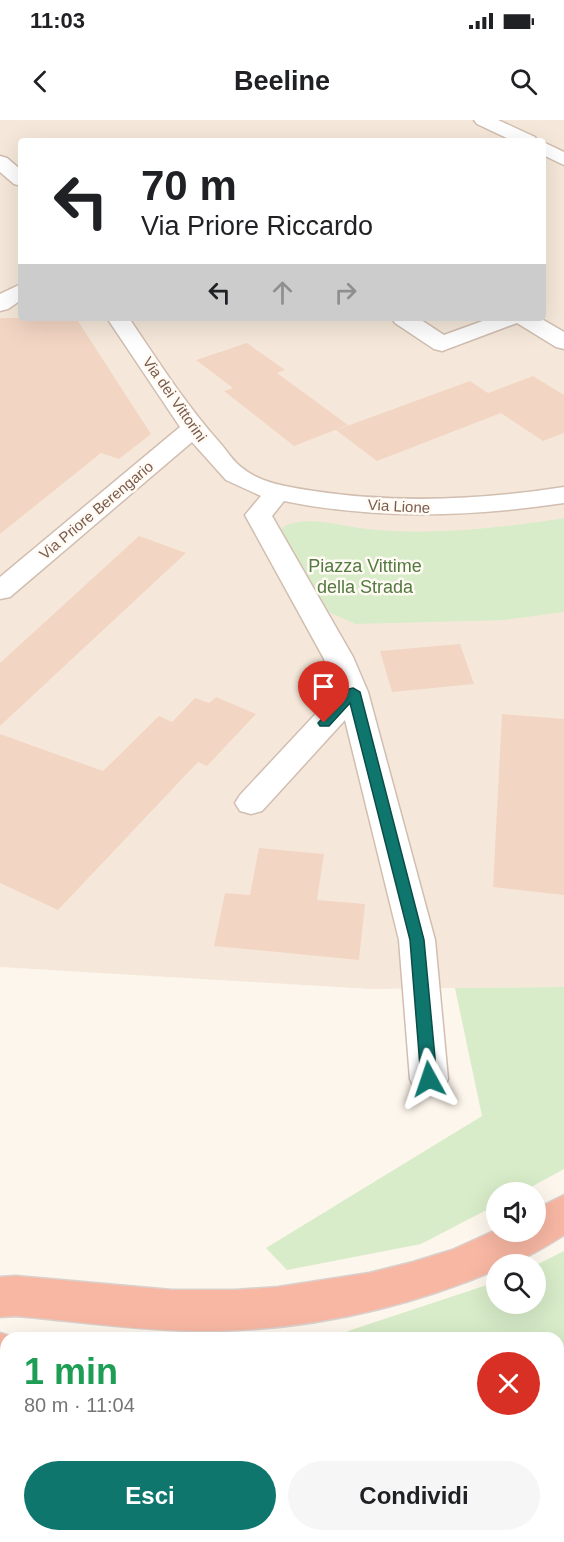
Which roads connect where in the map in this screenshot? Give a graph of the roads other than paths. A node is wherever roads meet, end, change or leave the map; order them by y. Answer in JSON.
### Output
{"nodes":[{"id":1,"x":483,"y":120,"type":"edge"},
{"id":2,"x":520,"y":138,"type":"edge"},
{"id":3,"x":564,"y":143,"type":"edge"},
{"id":4,"x":546,"y":146,"type":"edge"},
{"id":5,"x":546,"y":149,"type":"edge"},
{"id":6,"x":564,"y":159,"type":"edge"},
{"id":7,"x":0,"y":162,"type":"edge"},
{"id":8,"x":18,"y":177,"type":"edge"},
{"id":9,"x":18,"y":292,"type":"edge"},
{"id":10,"x":0,"y":304,"type":"edge"},
{"id":11,"x":120,"y":321,"type":"edge"},
{"id":12,"x":408,"y":321,"type":"edge"},
{"id":13,"x":456,"y":321,"type":"edge"},
{"id":14,"x":503,"y":321,"type":"edge"},
{"id":15,"x":529,"y":321,"type":"edge"},
{"id":16,"x":473,"y":332,"type":"junction"},
{"id":17,"x":564,"y":342,"type":"edge"},
{"id":18,"x":192,"y":429,"type":"junction"},
{"id":19,"x":236,"y":477,"type":"joint"},
{"id":20,"x":277,"y":493,"type":"junction"},
{"id":21,"x":564,"y":495,"type":"edge"},
{"id":22,"x":0,"y":591,"type":"edge"},
{"id":23,"x":353,"y":692,"type":"junction"},
{"id":24,"x":251,"y":803,"type":"dead end"},
{"id":25,"x":429,"y":1079,"type":"dead end"},
{"id":26,"x":564,"y":1213,"type":"edge"},
{"id":27,"x":546,"y":1224,"type":"edge"},
{"id":28,"x":511,"y":1242,"type":"edge"},
{"id":29,"x":0,"y":1298,"type":"edge"}],
"edges":[{"from":1,"to":2,"type":"street"},
{"from":3,"to":4,"type":"street"},
{"from":5,"to":6,"type":"street"},
{"from":7,"to":8,"type":"street"},
{"from":9,"to":10,"type":"street"},
{"from":11,"to":18,"type":"street","name":"Via dei Vittorini"},
{"from":12,"to":16,"type":"street"},
{"from":13,"to":16,"type":"street"},
{"from":14,"to":16,"type":"street"},
{"from":15,"to":17,"type":"street"},
{"from":18,"to":19,"type":"street","name":"Via dei Vittorini"},
{"from":18,"to":22,"type":"street","name":"Via Priore Berengario"},
{"from":19,"to":20,"type":"street","name":"Via Lione"},
{"from":20,"to":21,"type":"street","name":"Via Lione"},
{"from":20,"to":23,"type":"street"},
{"from":23,"to":24,"type":"street"},
{"from":23,"to":25,"type":"street"},
{"from":26,"to":27,"type":"highway"},
{"from":28,"to":29,"type":"highway"}]}
